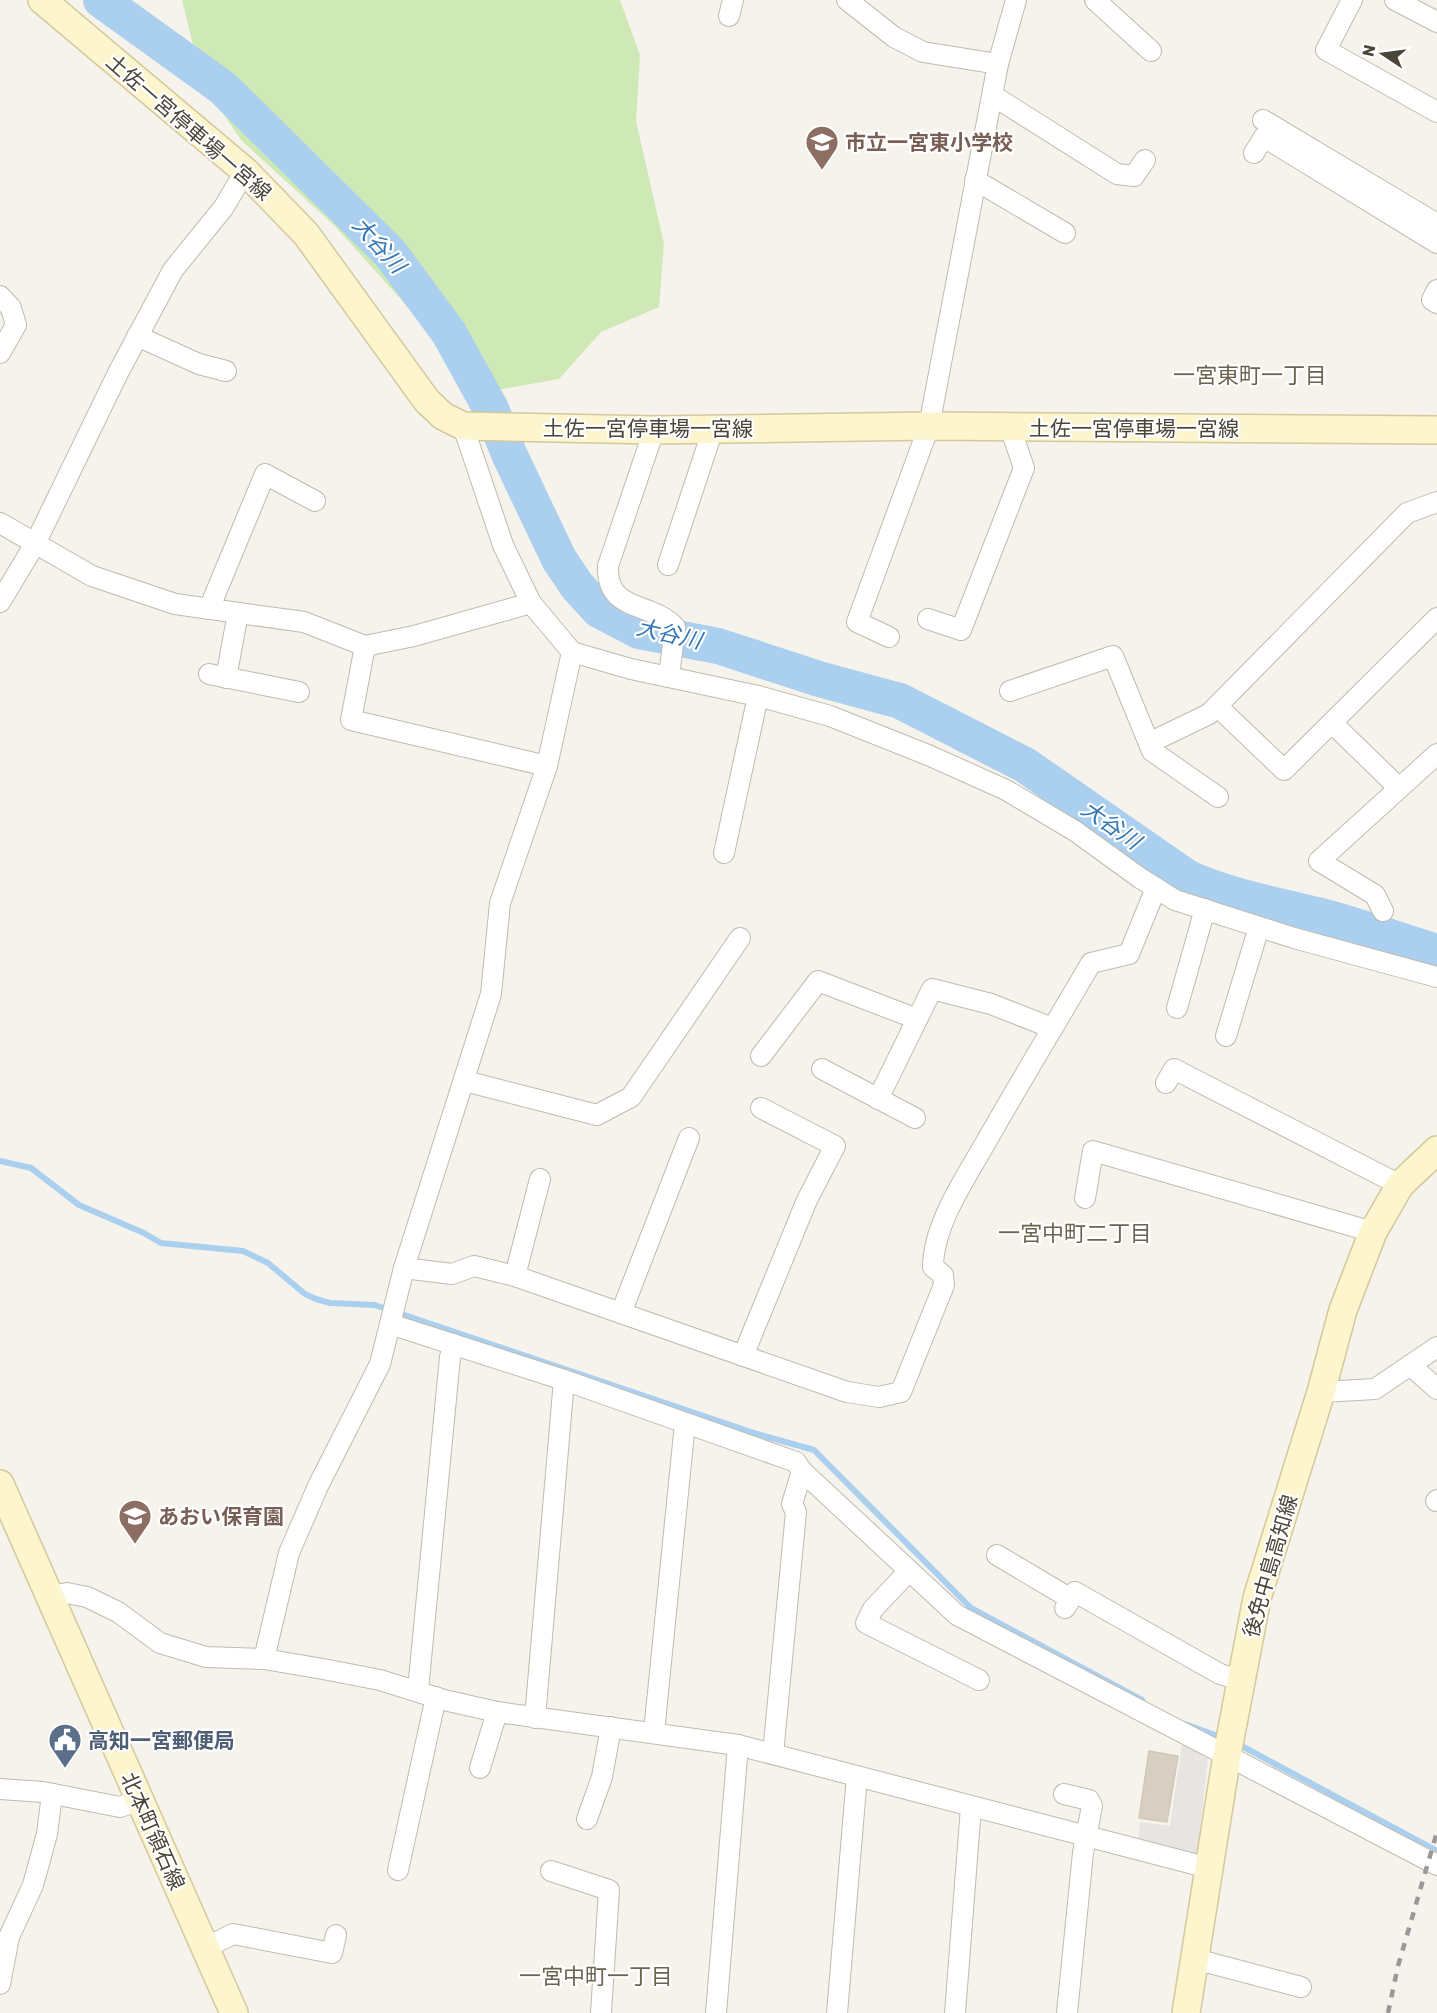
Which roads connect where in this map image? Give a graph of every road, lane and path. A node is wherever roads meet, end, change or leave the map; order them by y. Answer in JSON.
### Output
{"nodes":[{"id":1,"x":42,"y":0,"type":"edge"},
{"id":2,"x":847,"y":0,"type":"edge"},
{"id":3,"x":1016,"y":0,"type":"edge"},
{"id":4,"x":1095,"y":0,"type":"edge"},
{"id":5,"x":1352,"y":0,"type":"edge"},
{"id":6,"x":1395,"y":0,"type":"edge"},
{"id":7,"x":1437,"y":22,"type":"edge"},
{"id":8,"x":1150,"y":51,"type":"dead end"},
{"id":9,"x":998,"y":64,"type":"junction"},
{"id":10,"x":992,"y":95,"type":"junction"},
{"id":11,"x":1437,"y":112,"type":"edge"},
{"id":12,"x":1263,"y":120,"type":"dead end"},
{"id":13,"x":1254,"y":153,"type":"dead end"},
{"id":14,"x":1145,"y":160,"type":"dead end"},
{"id":15,"x":245,"y":171,"type":"junction"},
{"id":16,"x":975,"y":180,"type":"junction"},
{"id":17,"x":1437,"y":224,"type":"edge"},
{"id":18,"x":1065,"y":233,"type":"dead end"},
{"id":19,"x":1437,"y":243,"type":"edge"},
{"id":20,"x":1437,"y":290,"type":"edge"},
{"id":21,"x":0,"y":296,"type":"edge"},
{"id":22,"x":1437,"y":303,"type":"edge"},
{"id":23,"x":138,"y":336,"type":"junction"},
{"id":24,"x":0,"y":353,"type":"edge"},
{"id":25,"x":226,"y":371,"type":"dead end"},
{"id":26,"x":464,"y":426,"type":"junction"},
{"id":27,"x":929,"y":426,"type":"junction"},
{"id":28,"x":1010,"y":427,"type":"junction"},
{"id":29,"x":713,"y":429,"type":"junction"},
{"id":30,"x":654,"y":430,"type":"junction"},
{"id":31,"x":1436,"y":434,"type":"edge"},
{"id":32,"x":315,"y":501,"type":"dead end"},
{"id":33,"x":1437,"y":502,"type":"edge"},
{"id":34,"x":0,"y":523,"type":"edge"},
{"id":35,"x":35,"y":544,"type":"junction"},
{"id":36,"x":668,"y":565,"type":"dead end"},
{"id":37,"x":0,"y":602,"type":"edge"},
{"id":38,"x":531,"y":603,"type":"junction"},
{"id":39,"x":208,"y":609,"type":"junction"},
{"id":40,"x":238,"y":613,"type":"junction"},
{"id":41,"x":1437,"y":618,"type":"edge"},
{"id":42,"x":928,"y":619,"type":"dead end"},
{"id":43,"x":889,"y":637,"type":"dead end"},
{"id":44,"x":365,"y":646,"type":"junction"},
{"id":45,"x":572,"y":652,"type":"junction"},
{"id":46,"x":669,"y":677,"type":"junction"},
{"id":47,"x":1010,"y":690,"type":"dead end"},
{"id":48,"x":300,"y":692,"type":"dead end"},
{"id":49,"x":758,"y":696,"type":"junction"},
{"id":50,"x":1217,"y":706,"type":"junction"},
{"id":51,"x":1332,"y":723,"type":"junction"},
{"id":52,"x":1149,"y":743,"type":"junction"},
{"id":53,"x":1437,"y":754,"type":"edge"},
{"id":54,"x":548,"y":766,"type":"junction"},
{"id":55,"x":1398,"y":787,"type":"junction"},
{"id":56,"x":1218,"y":797,"type":"dead end"},
{"id":57,"x":724,"y":853,"type":"dead end"},
{"id":58,"x":1156,"y":888,"type":"junction"},
{"id":59,"x":1205,"y":909,"type":"junction"},
{"id":60,"x":1383,"y":911,"type":"dead end"},
{"id":61,"x":1259,"y":927,"type":"junction"},
{"id":62,"x":740,"y":938,"type":"dead end"},
{"id":63,"x":1437,"y":977,"type":"edge"},
{"id":64,"x":1177,"y":1008,"type":"dead end"},
{"id":65,"x":917,"y":1019,"type":"junction"},
{"id":66,"x":1052,"y":1028,"type":"junction"},
{"id":67,"x":1226,"y":1036,"type":"dead end"},
{"id":68,"x":761,"y":1056,"type":"dead end"},
{"id":69,"x":822,"y":1069,"type":"dead end"},
{"id":70,"x":465,"y":1081,"type":"junction"},
{"id":71,"x":1166,"y":1083,"type":"dead end"},
{"id":72,"x":878,"y":1099,"type":"junction"},
{"id":73,"x":761,"y":1107,"type":"dead end"},
{"id":74,"x":915,"y":1118,"type":"dead end"},
{"id":75,"x":689,"y":1138,"type":"dead end"},
{"id":76,"x":1437,"y":1150,"type":"edge"},
{"id":77,"x":540,"y":1179,"type":"dead end"},
{"id":78,"x":1400,"y":1185,"type":"junction"},
{"id":79,"x":1085,"y":1198,"type":"dead end"},
{"id":80,"x":1373,"y":1232,"type":"junction"},
{"id":81,"x":404,"y":1268,"type":"junction"},
{"id":82,"x":514,"y":1276,"type":"junction"},
{"id":83,"x":621,"y":1313,"type":"junction"},
{"id":84,"x":392,"y":1316,"type":"junction"},
{"id":85,"x":454,"y":1344,"type":"junction"},
{"id":86,"x":1437,"y":1347,"type":"edge"},
{"id":87,"x":743,"y":1356,"type":"junction"},
{"id":88,"x":1410,"y":1365,"type":"junction"},
{"id":89,"x":564,"y":1380,"type":"junction"},
{"id":90,"x":1437,"y":1389,"type":"edge"},
{"id":91,"x":1321,"y":1392,"type":"junction"},
{"id":92,"x":685,"y":1423,"type":"junction"},
{"id":93,"x":802,"y":1471,"type":"junction"},
{"id":94,"x":0,"y":1484,"type":"edge"},
{"id":95,"x":997,"y":1555,"type":"dead end"},
{"id":96,"x":909,"y":1571,"type":"junction"},
{"id":97,"x":48,"y":1597,"type":"junction"},
{"id":98,"x":264,"y":1659,"type":"junction"},
{"id":99,"x":979,"y":1680,"type":"dead end"},
{"id":100,"x":1240,"y":1680,"type":"junction"},
{"id":101,"x":427,"y":1694,"type":"junction"},
{"id":102,"x":497,"y":1712,"type":"junction"},
{"id":103,"x":535,"y":1718,"type":"junction"},
{"id":104,"x":611,"y":1727,"type":"junction"},
{"id":105,"x":654,"y":1732,"type":"junction"},
{"id":106,"x":738,"y":1745,"type":"junction"},
{"id":107,"x":1228,"y":1745,"type":"junction"},
{"id":108,"x":773,"y":1754,"type":"junction"},
{"id":109,"x":480,"y":1768,"type":"dead end"},
{"id":110,"x":857,"y":1776,"type":"junction"},
{"id":111,"x":0,"y":1789,"type":"edge"},
{"id":112,"x":52,"y":1794,"type":"junction"},
{"id":113,"x":1064,"y":1794,"type":"dead end"},
{"id":114,"x":139,"y":1800,"type":"junction"},
{"id":115,"x":972,"y":1807,"type":"junction"},
{"id":116,"x":587,"y":1819,"type":"dead end"},
{"id":117,"x":1087,"y":1837,"type":"junction"},
{"id":118,"x":1437,"y":1865,"type":"edge"},
{"id":119,"x":1209,"y":1868,"type":"junction"},
{"id":120,"x":398,"y":1870,"type":"dead end"},
{"id":121,"x":551,"y":1871,"type":"dead end"},
{"id":122,"x":8,"y":1922,"type":"edge"},
{"id":123,"x":336,"y":1935,"type":"dead end"},
{"id":124,"x":205,"y":1948,"type":"junction"},
{"id":125,"x":1195,"y":1959,"type":"junction"},
{"id":126,"x":0,"y":1984,"type":"edge"},
{"id":127,"x":1301,"y":1987,"type":"dead end"},
{"id":128,"x":234,"y":2013,"type":"edge"},
{"id":129,"x":601,"y":2013,"type":"edge"},
{"id":130,"x":716,"y":2013,"type":"edge"},
{"id":131,"x":837,"y":2013,"type":"edge"},
{"id":132,"x":955,"y":2013,"type":"edge"},
{"id":133,"x":1067,"y":2013,"type":"edge"},
{"id":134,"x":1186,"y":2013,"type":"edge"}],
"edges":[{"from":1,"to":15,"type":"main road","name":"土佐一宮停車場一宮線"},
{"from":2,"to":9,"type":"street"},
{"from":3,"to":9,"type":"street"},
{"from":4,"to":8,"type":"street"},
{"from":5,"to":11,"type":"street"},
{"from":6,"to":7,"type":"street"},
{"from":9,"to":10,"type":"street"},
{"from":10,"to":14,"type":"street"},
{"from":10,"to":16,"type":"street"},
{"from":12,"to":17,"type":"street"},
{"from":13,"to":19,"type":"street"},
{"from":15,"to":23,"type":"street"},
{"from":15,"to":26,"type":"main road","name":"土佐一宮停車場一宮線"},
{"from":16,"to":18,"type":"street"},
{"from":16,"to":27,"type":"street"},
{"from":20,"to":22,"type":"street"},
{"from":21,"to":24,"type":"street"},
{"from":23,"to":25,"type":"street"},
{"from":23,"to":35,"type":"street"},
{"from":26,"to":30,"type":"main road","name":"土佐一宮停車場一宮線"},
{"from":26,"to":38,"type":"street"},
{"from":27,"to":28,"type":"main road","name":"土佐一宮停車場一宮線"},
{"from":27,"to":29,"type":"main road","name":"土佐一宮停車場一宮線"},
{"from":27,"to":43,"type":"street"},
{"from":28,"to":31,"type":"main road","name":"土佐一宮停車場一宮線"},
{"from":28,"to":42,"type":"street"},
{"from":29,"to":30,"type":"main road","name":"土佐一宮停車場一宮線"},
{"from":29,"to":36,"type":"street"},
{"from":30,"to":46,"type":"street"},
{"from":32,"to":39,"type":"street"},
{"from":33,"to":50,"type":"street"},
{"from":34,"to":35,"type":"street"},
{"from":35,"to":37,"type":"street"},
{"from":35,"to":39,"type":"street"},
{"from":38,"to":44,"type":"street"},
{"from":38,"to":45,"type":"street"},
{"from":39,"to":40,"type":"street"},
{"from":40,"to":44,"type":"street"},
{"from":40,"to":48,"type":"street"},
{"from":41,"to":51,"type":"street"},
{"from":44,"to":54,"type":"street"},
{"from":45,"to":46,"type":"street"},
{"from":45,"to":54,"type":"street"},
{"from":46,"to":49,"type":"street"},
{"from":47,"to":52,"type":"street"},
{"from":49,"to":57,"type":"street"},
{"from":49,"to":58,"type":"street"},
{"from":50,"to":51,"type":"street"},
{"from":50,"to":52,"type":"street"},
{"from":51,"to":55,"type":"street"},
{"from":52,"to":56,"type":"street"},
{"from":53,"to":55,"type":"street"},
{"from":54,"to":70,"type":"street"},
{"from":55,"to":60,"type":"street"},
{"from":58,"to":59,"type":"street"},
{"from":58,"to":66,"type":"street"},
{"from":59,"to":61,"type":"street"},
{"from":59,"to":64,"type":"street"},
{"from":61,"to":63,"type":"street"},
{"from":61,"to":67,"type":"street"},
{"from":62,"to":70,"type":"street"},
{"from":65,"to":66,"type":"street"},
{"from":65,"to":68,"type":"street"},
{"from":65,"to":72,"type":"street"},
{"from":66,"to":87,"type":"street"},
{"from":69,"to":72,"type":"street"},
{"from":70,"to":81,"type":"street"},
{"from":71,"to":78,"type":"street"},
{"from":72,"to":74,"type":"street"},
{"from":73,"to":87,"type":"street"},
{"from":75,"to":83,"type":"street"},
{"from":76,"to":78,"type":"main road","name":"後免中島高知線"},
{"from":77,"to":82,"type":"street"},
{"from":78,"to":80,"type":"main road","name":"後免中島高知線"},
{"from":79,"to":80,"type":"street"},
{"from":80,"to":91,"type":"main road","name":"後免中島高知線"},
{"from":81,"to":82,"type":"street"},
{"from":81,"to":84,"type":"street"},
{"from":82,"to":83,"type":"street"},
{"from":83,"to":87,"type":"street"},
{"from":84,"to":85,"type":"street"},
{"from":84,"to":98,"type":"street"},
{"from":85,"to":89,"type":"street"},
{"from":85,"to":101,"type":"street"},
{"from":86,"to":88,"type":"street"},
{"from":88,"to":90,"type":"street"},
{"from":88,"to":91,"type":"street"},
{"from":89,"to":92,"type":"street"},
{"from":89,"to":103,"type":"street"},
{"from":91,"to":100,"type":"main road","name":"後免中島高知線"},
{"from":92,"to":93,"type":"street"},
{"from":92,"to":105,"type":"street"},
{"from":93,"to":96,"type":"street"},
{"from":93,"to":108,"type":"street"},
{"from":94,"to":97,"type":"main road","name":"北本町領石線"},
{"from":95,"to":100,"type":"street"},
{"from":96,"to":99,"type":"street"},
{"from":96,"to":107,"type":"street"},
{"from":97,"to":98,"type":"street"},
{"from":97,"to":114,"type":"main road","name":"北本町領石線"},
{"from":98,"to":101,"type":"street"},
{"from":100,"to":107,"type":"main road","name":"後免中島高知線"},
{"from":101,"to":102,"type":"street"},
{"from":101,"to":120,"type":"street"},
{"from":102,"to":103,"type":"street"},
{"from":102,"to":109,"type":"street"},
{"from":103,"to":104,"type":"street"},
{"from":104,"to":105,"type":"street"},
{"from":104,"to":116,"type":"street"},
{"from":105,"to":106,"type":"street"},
{"from":106,"to":108,"type":"street"},
{"from":106,"to":130,"type":"street"},
{"from":107,"to":118,"type":"street"},
{"from":107,"to":119,"type":"main road","name":"後免中島高知線"},
{"from":108,"to":110,"type":"street"},
{"from":110,"to":115,"type":"street"},
{"from":110,"to":131,"type":"street"},
{"from":111,"to":112,"type":"street"},
{"from":112,"to":114,"type":"street"},
{"from":112,"to":122,"type":"street"},
{"from":113,"to":117,"type":"street"},
{"from":114,"to":124,"type":"main road","name":"北本町領石線"},
{"from":115,"to":117,"type":"street"},
{"from":115,"to":132,"type":"street"},
{"from":117,"to":119,"type":"street"},
{"from":117,"to":133,"type":"street"},
{"from":119,"to":125,"type":"main road","name":"後免中島高知線"},
{"from":121,"to":129,"type":"street"},
{"from":122,"to":126,"type":"street"},
{"from":123,"to":124,"type":"street"},
{"from":124,"to":128,"type":"main road","name":"北本町領石線"},
{"from":125,"to":127,"type":"street"},
{"from":125,"to":134,"type":"main road","name":"後免中島高知線"}]}
